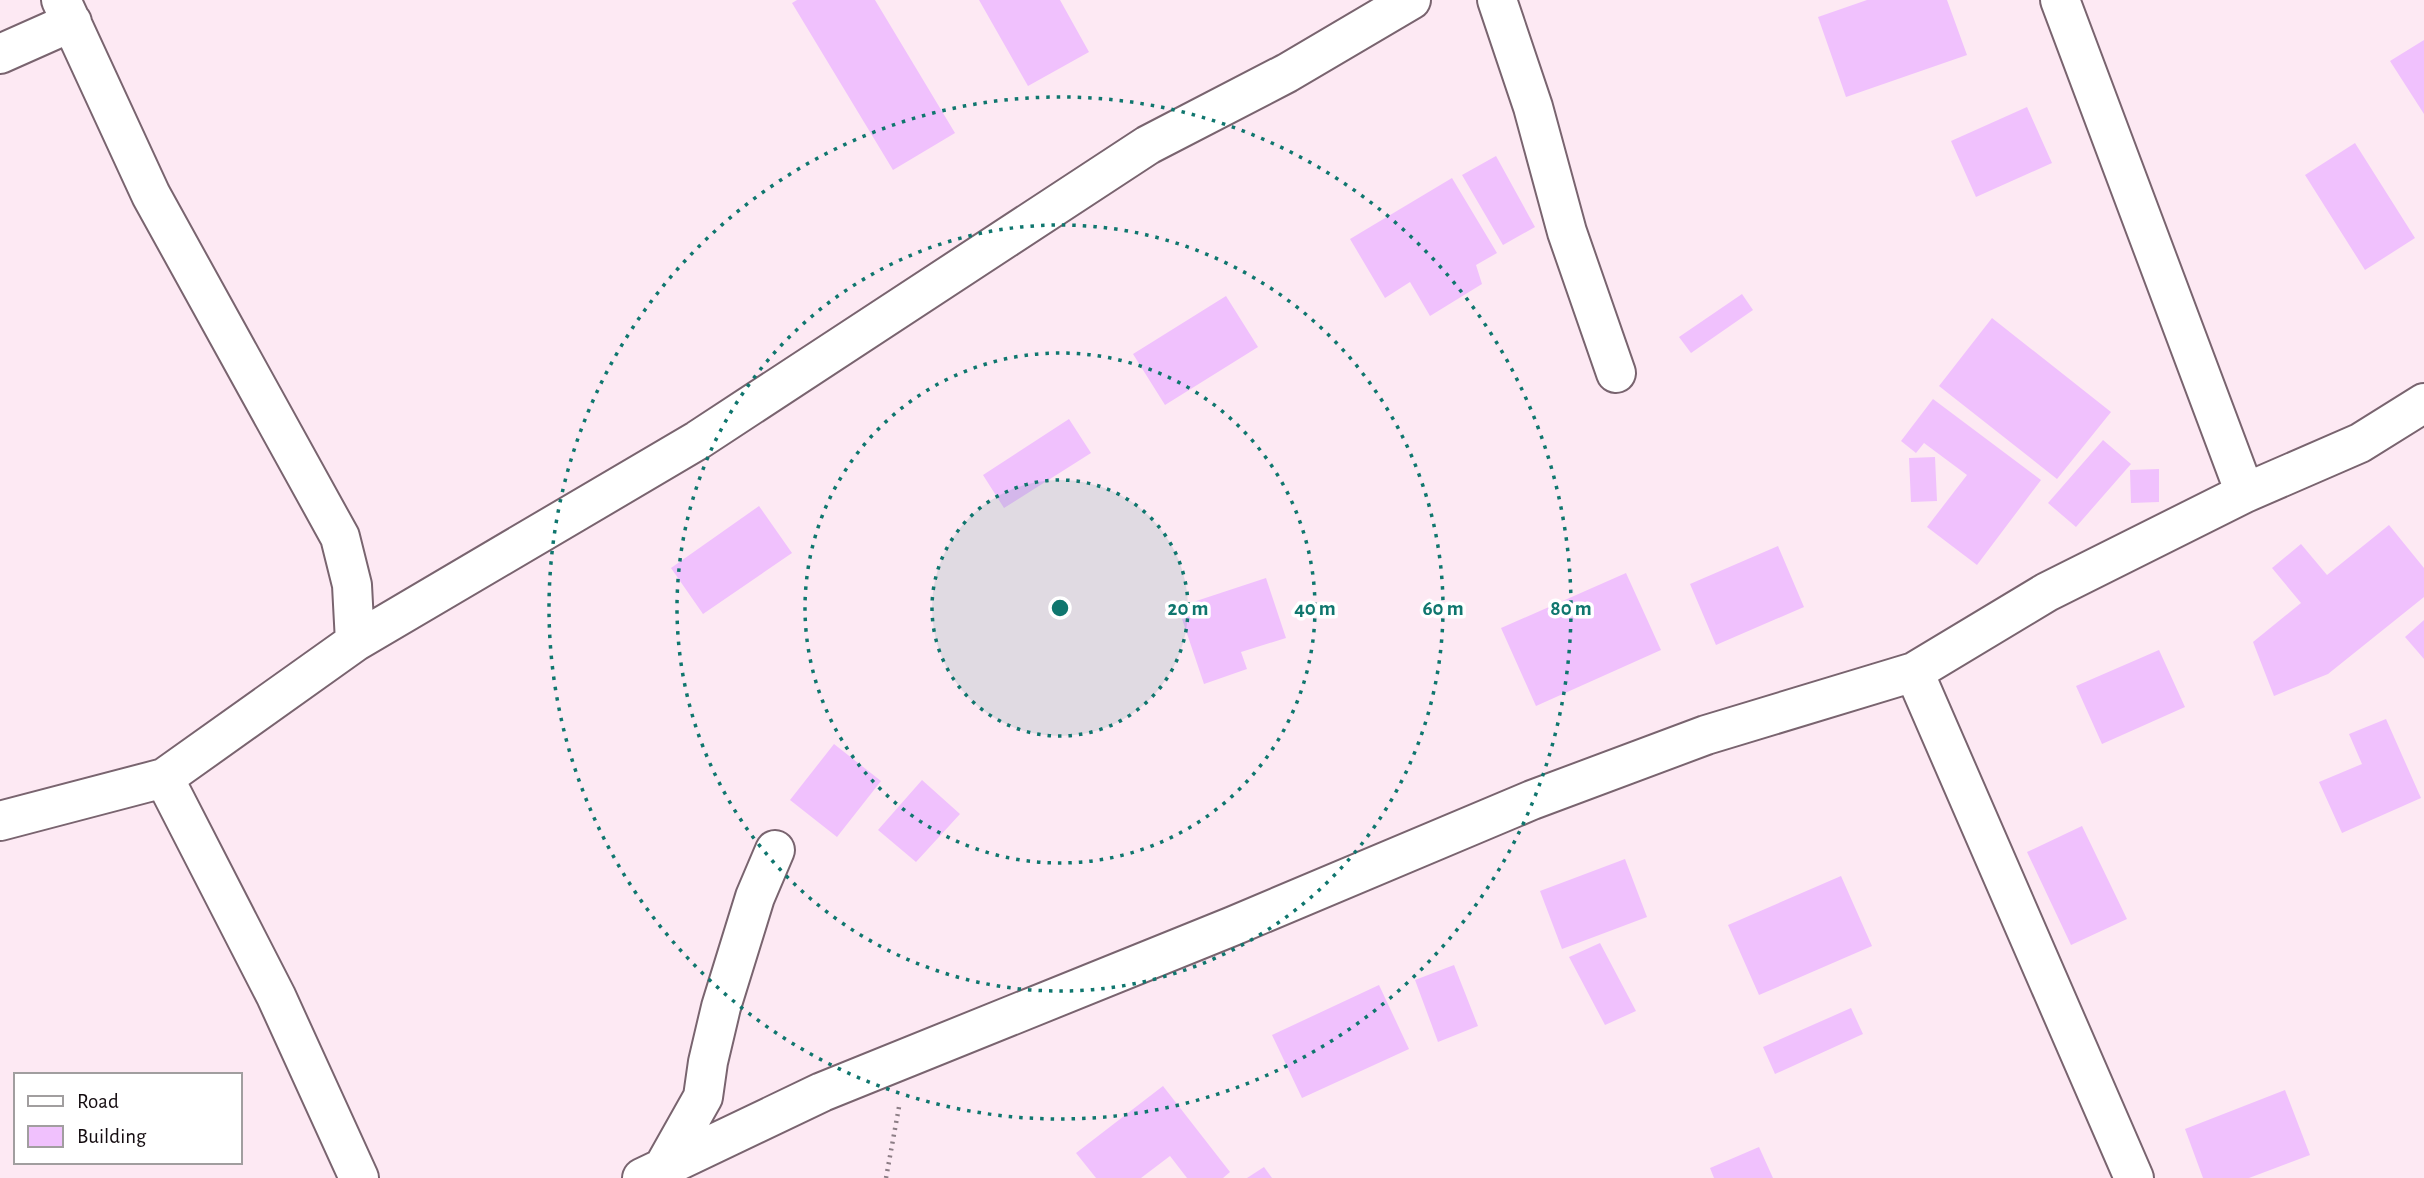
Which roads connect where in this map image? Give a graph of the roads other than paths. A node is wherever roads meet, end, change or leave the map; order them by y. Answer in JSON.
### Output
{"nodes":[{"id":1,"x":1411,"y":0,"type":"edge"},
{"id":2,"x":1497,"y":0,"type":"edge"},
{"id":3,"x":2060,"y":0,"type":"edge"},
{"id":4,"x":66,"y":11,"type":"edge"},
{"id":5,"x":0,"y":54,"type":"edge"},
{"id":6,"x":1616,"y":373,"type":"dead end"},
{"id":7,"x":2424,"y":403,"type":"edge"},
{"id":8,"x":2245,"y":493,"type":"junction"},
{"id":9,"x":355,"y":642,"type":"junction"},
{"id":10,"x":1914,"y":672,"type":"junction"},
{"id":11,"x":164,"y":778,"type":"junction"},
{"id":12,"x":0,"y":821,"type":"edge"},
{"id":13,"x":775,"y":850,"type":"dead end"},
{"id":14,"x":652,"y":1173,"type":"edge"},
{"id":15,"x":359,"y":1178,"type":"edge"},
{"id":16,"x":2134,"y":1178,"type":"edge"}],
"edges":[{"from":1,"to":9,"type":"street"},
{"from":2,"to":6,"type":"street"},
{"from":3,"to":8,"type":"street"},
{"from":4,"to":5,"type":"street"},
{"from":4,"to":9,"type":"street"},
{"from":7,"to":8,"type":"street"},
{"from":8,"to":10,"type":"street"},
{"from":9,"to":11,"type":"street"},
{"from":10,"to":14,"type":"street"},
{"from":10,"to":16,"type":"street"},
{"from":11,"to":12,"type":"street"},
{"from":11,"to":15,"type":"street"},
{"from":13,"to":14,"type":"street"}]}
